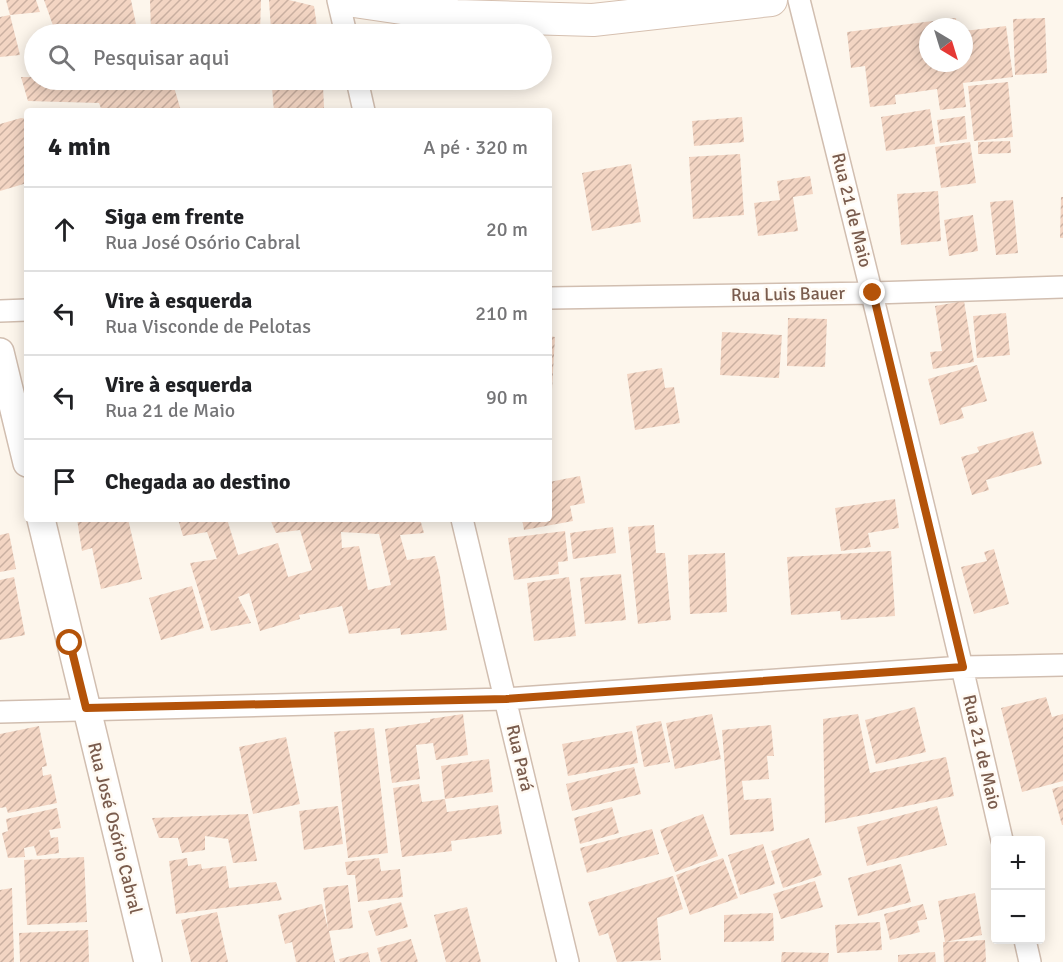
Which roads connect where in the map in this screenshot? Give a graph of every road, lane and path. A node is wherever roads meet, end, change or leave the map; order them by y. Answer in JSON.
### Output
{"nodes":[{"id":1,"x":338,"y":0,"type":"edge"},
{"id":2,"x":346,"y":0,"type":"edge"},
{"id":3,"x":771,"y":0,"type":"edge"},
{"id":4,"x":799,"y":0,"type":"edge"},
{"id":5,"x":344,"y":24,"type":"edge"},
{"id":6,"x":359,"y":90,"type":"edge"},
{"id":7,"x":363,"y":108,"type":"edge"},
{"id":8,"x":1063,"y":287,"type":"edge"},
{"id":9,"x":873,"y":293,"type":"junction"},
{"id":10,"x":552,"y":298,"type":"edge"},
{"id":11,"x":24,"y":310,"type":"edge"},
{"id":12,"x":0,"y":311,"type":"edge"},
{"id":13,"x":0,"y":351,"type":"edge"},
{"id":14,"x":24,"y":451,"type":"edge"},
{"id":15,"x":41,"y":522,"type":"edge"},
{"id":16,"x":463,"y":522,"type":"edge"},
{"id":17,"x":1063,"y":665,"type":"edge"},
{"id":18,"x":963,"y":667,"type":"junction"},
{"id":19,"x":506,"y":699,"type":"junction"},
{"id":20,"x":86,"y":708,"type":"junction"},
{"id":21,"x":0,"y":712,"type":"edge"},
{"id":22,"x":1001,"y":836,"type":"edge"},
{"id":23,"x":1026,"y":944,"type":"edge"},
{"id":24,"x":148,"y":962,"type":"edge"},
{"id":25,"x":568,"y":962,"type":"edge"},
{"id":26,"x":1030,"y":962,"type":"edge"}],
"edges":[{"from":1,"to":5,"type":"street"},
{"from":2,"to":3,"type":"main road"},
{"from":4,"to":9,"type":"street","name":"Rua 21 de Maio"},
{"from":6,"to":7,"type":"street"},
{"from":8,"to":9,"type":"street","name":"Rua Luis Bauer"},
{"from":9,"to":10,"type":"street","name":"Rua Luis Bauer"},
{"from":9,"to":18,"type":"street","name":"Rua 21 de Maio"},
{"from":11,"to":12,"type":"street"},
{"from":13,"to":14,"type":"street"},
{"from":15,"to":20,"type":"street","name":"Rua José Osório Cabral"},
{"from":16,"to":19,"type":"street","name":"Rua Pará"},
{"from":17,"to":18,"type":"street"},
{"from":18,"to":19,"type":"street"},
{"from":18,"to":22,"type":"street","name":"Rua 21 de Maio"},
{"from":19,"to":20,"type":"street"},
{"from":19,"to":25,"type":"street","name":"Rua Pará"},
{"from":20,"to":21,"type":"street"},
{"from":20,"to":24,"type":"street","name":"Rua José Osório Cabral"},
{"from":23,"to":26,"type":"street"}]}
